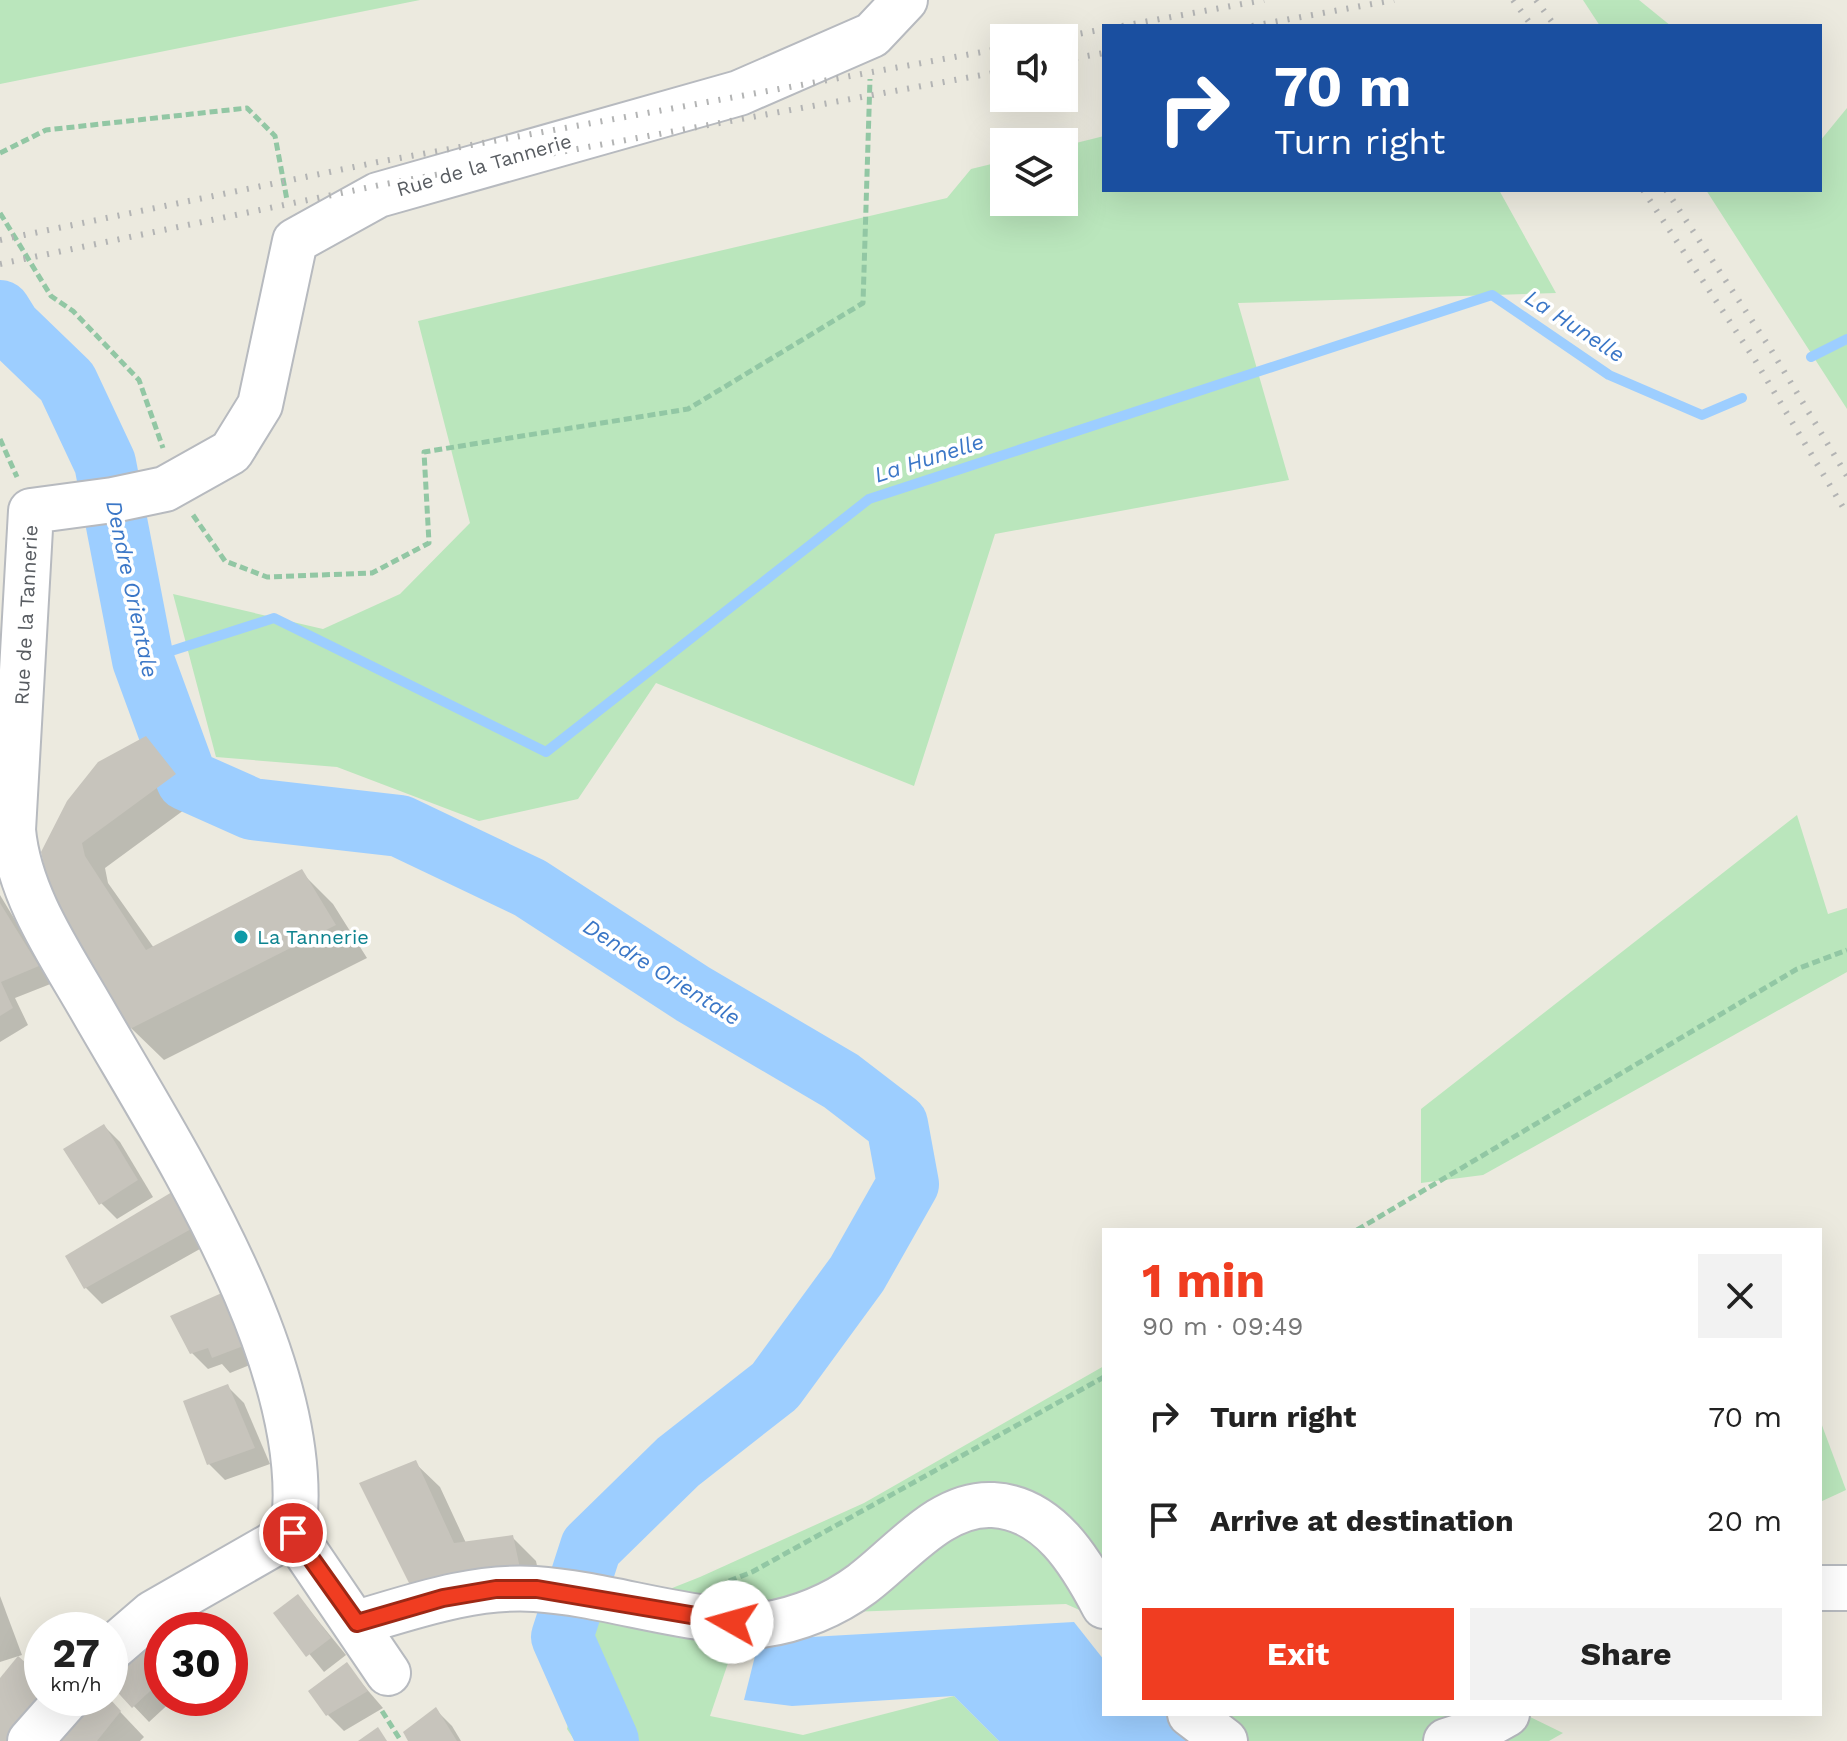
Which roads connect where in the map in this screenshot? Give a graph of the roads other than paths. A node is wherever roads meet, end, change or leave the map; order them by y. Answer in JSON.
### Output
{"nodes":[{"id":1,"x":905,"y":0,"type":"edge"},
{"id":2,"x":293,"y":1533,"type":"junction"},
{"id":3,"x":1102,"y":1602,"type":"edge"},
{"id":4,"x":357,"y":1623,"type":"junction"},
{"id":5,"x":128,"y":1635,"type":"edge"},
{"id":6,"x":388,"y":1673,"type":"dead end"},
{"id":7,"x":52,"y":1716,"type":"edge"},
{"id":8,"x":1193,"y":1716,"type":"edge"},
{"id":9,"x":1503,"y":1716,"type":"edge"},
{"id":10,"x":30,"y":1741,"type":"edge"},
{"id":11,"x":1225,"y":1741,"type":"edge"},
{"id":12,"x":1446,"y":1741,"type":"edge"}],
"edges":[{"from":1,"to":2,"type":"street","name":"Rue de la Tannerie"},
{"from":2,"to":4,"type":"street"},
{"from":2,"to":5,"type":"street"},
{"from":3,"to":4,"type":"street"},
{"from":4,"to":6,"type":"street"},
{"from":7,"to":10,"type":"street"},
{"from":8,"to":11,"type":"street"},
{"from":9,"to":12,"type":"street"}]}
